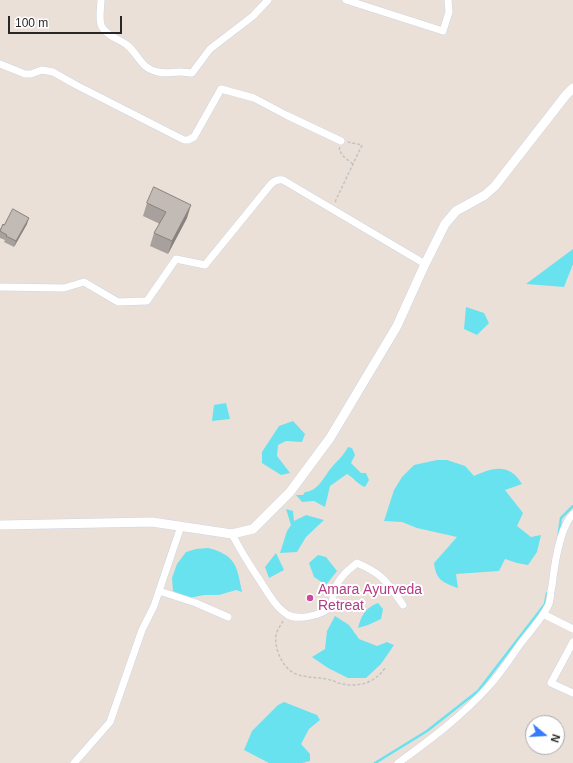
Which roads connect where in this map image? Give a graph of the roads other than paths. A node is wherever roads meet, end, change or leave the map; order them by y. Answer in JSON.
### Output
{"nodes":[{"id":1,"x":101,"y":0,"type":"edge"},
{"id":2,"x":268,"y":0,"type":"edge"},
{"id":3,"x":346,"y":0,"type":"edge"},
{"id":4,"x":448,"y":0,"type":"edge"},
{"id":5,"x":0,"y":64,"type":"edge"},
{"id":6,"x":573,"y":88,"type":"edge"},
{"id":7,"x":341,"y":140,"type":"road end"},
{"id":8,"x":426,"y":264,"type":"junction"},
{"id":9,"x":0,"y":287,"type":"edge"},
{"id":10,"x":573,"y":514,"type":"edge"},
{"id":11,"x":0,"y":525,"type":"edge"},
{"id":12,"x":181,"y":526,"type":"junction"},
{"id":13,"x":232,"y":534,"type":"junction"},
{"id":14,"x":159,"y":591,"type":"junction"},
{"id":15,"x":403,"y":605,"type":"dead end"},
{"id":16,"x":543,"y":614,"type":"junction"},
{"id":17,"x":228,"y":617,"type":"dead end"},
{"id":18,"x":573,"y":629,"type":"edge"},
{"id":19,"x":573,"y":642,"type":"edge"},
{"id":20,"x":573,"y":693,"type":"edge"},
{"id":21,"x":74,"y":763,"type":"edge"},
{"id":22,"x":398,"y":763,"type":"edge"}],
"edges":[{"from":1,"to":2,"type":"street"},
{"from":3,"to":4,"type":"street"},
{"from":5,"to":7,"type":"street"},
{"from":6,"to":8,"type":"street"},
{"from":8,"to":9,"type":"street"},
{"from":8,"to":13,"type":"street"},
{"from":10,"to":16,"type":"street"},
{"from":11,"to":12,"type":"street"},
{"from":12,"to":13,"type":"street"},
{"from":12,"to":14,"type":"street"},
{"from":13,"to":15,"type":"street"},
{"from":14,"to":17,"type":"street"},
{"from":14,"to":21,"type":"street"},
{"from":16,"to":18,"type":"street"},
{"from":16,"to":22,"type":"street"},
{"from":19,"to":20,"type":"street"}]}
